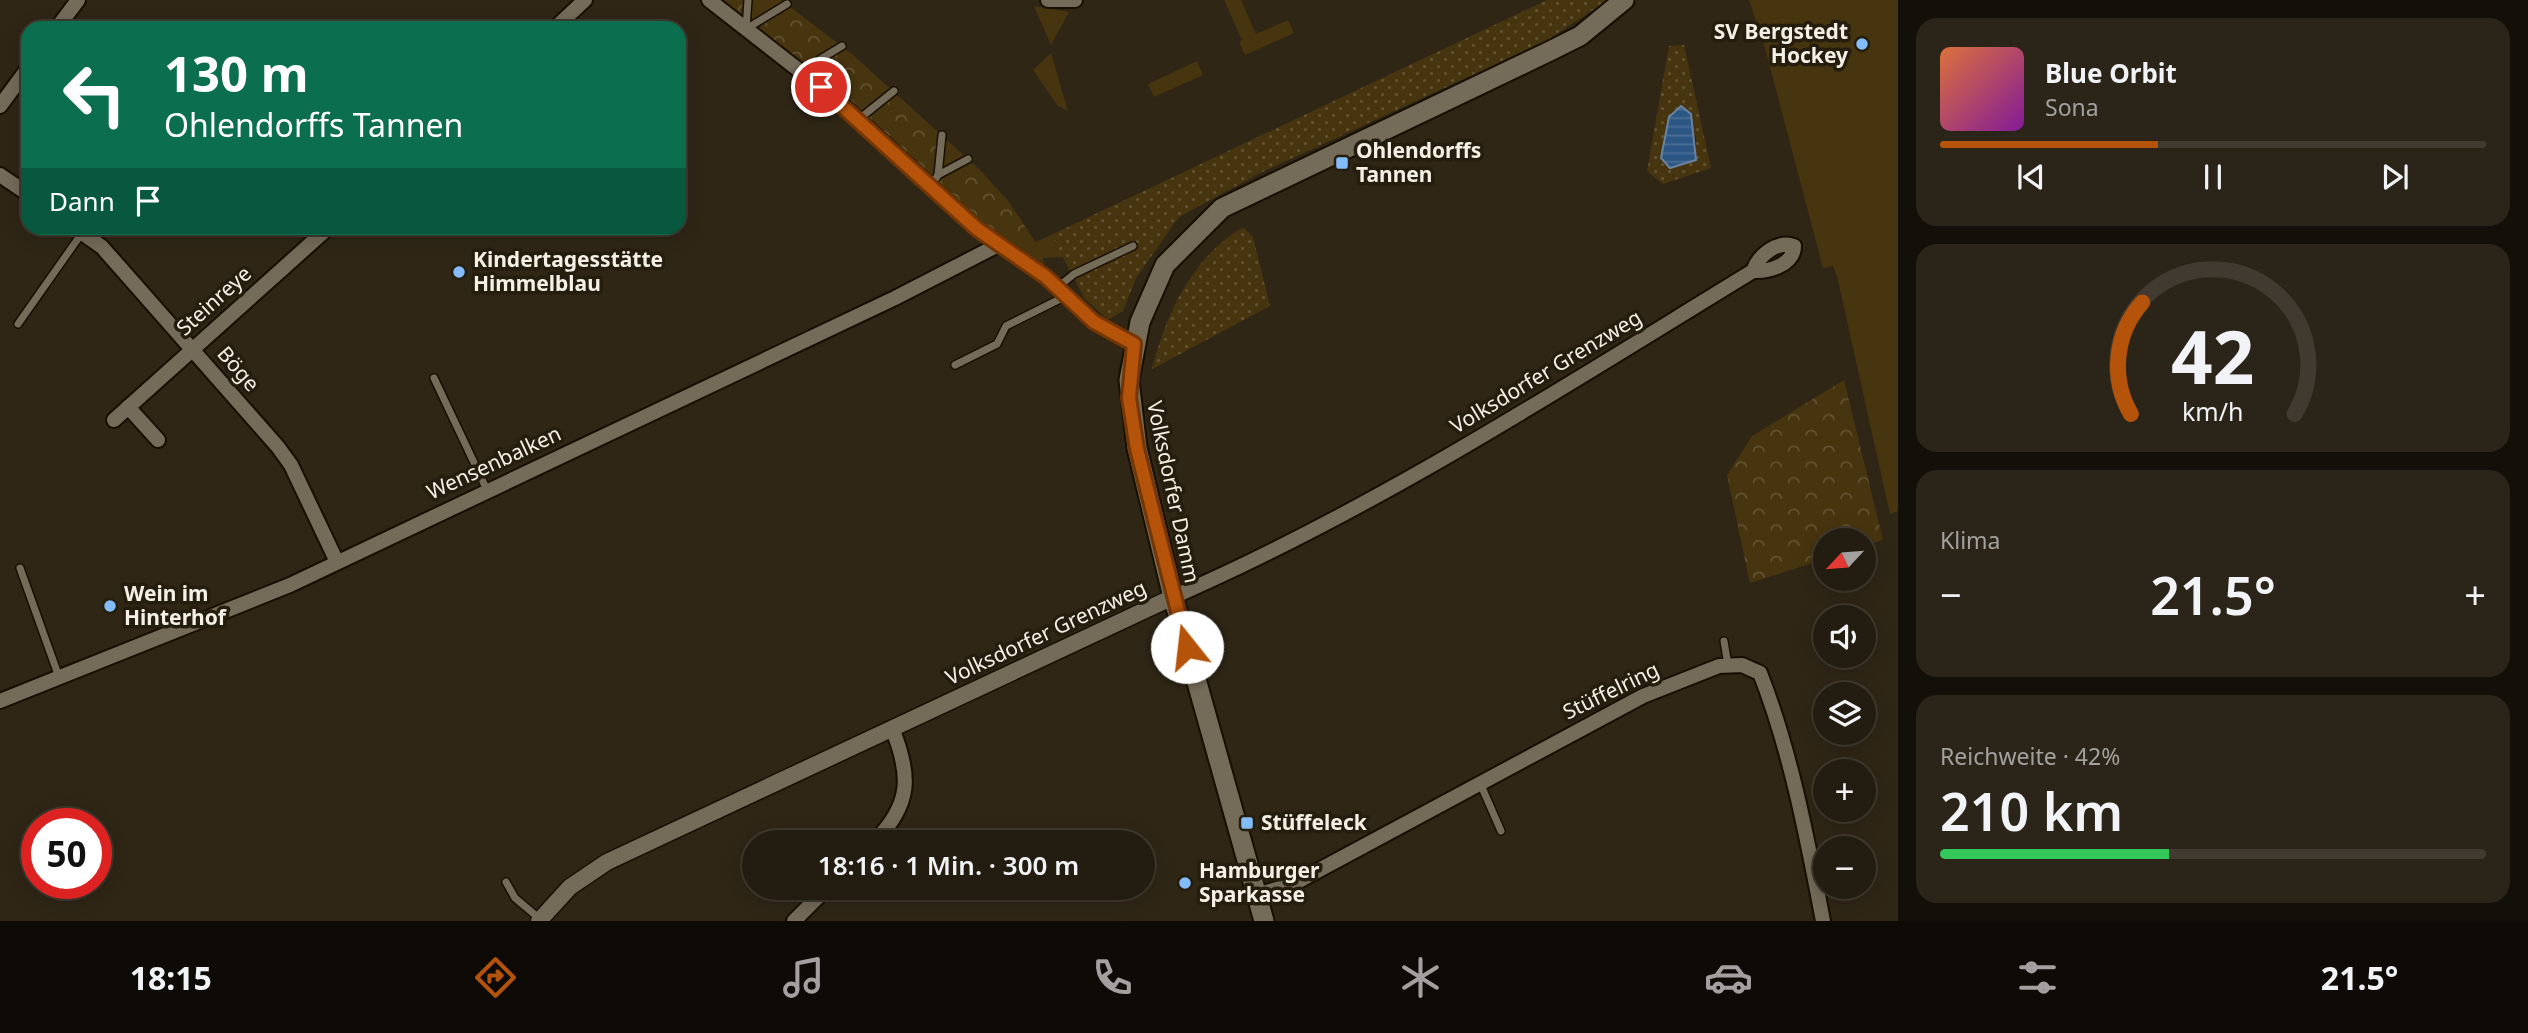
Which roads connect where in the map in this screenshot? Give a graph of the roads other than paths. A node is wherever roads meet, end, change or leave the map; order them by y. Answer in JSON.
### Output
{"nodes":[{"id":1,"x":78,"y":0,"type":"edge"},
{"id":2,"x":585,"y":0,"type":"edge"},
{"id":3,"x":709,"y":0,"type":"edge"},
{"id":4,"x":748,"y":0,"type":"edge"},
{"id":5,"x":1048,"y":0,"type":"edge"},
{"id":6,"x":1075,"y":0,"type":"edge"},
{"id":7,"x":1624,"y":0,"type":"edge"},
{"id":8,"x":786,"y":4,"type":"dead end"},
{"id":9,"x":62,"y":21,"type":"edge"},
{"id":10,"x":562,"y":21,"type":"edge"},
{"id":11,"x":746,"y":29,"type":"junction"},
{"id":12,"x":842,"y":46,"type":"dead end"},
{"id":13,"x":805,"y":75,"type":"junction"},
{"id":14,"x":21,"y":78,"type":"edge"},
{"id":15,"x":894,"y":91,"type":"dead end"},
{"id":16,"x":0,"y":106,"type":"edge"},
{"id":17,"x":859,"y":119,"type":"junction"},
{"id":18,"x":942,"y":135,"type":"dead end"},
{"id":19,"x":968,"y":159,"type":"dead end"},
{"id":20,"x":0,"y":175,"type":"edge"},
{"id":21,"x":934,"y":180,"type":"junction"},
{"id":22,"x":21,"y":189,"type":"edge"},
{"id":23,"x":76,"y":235,"type":"edge"},
{"id":24,"x":86,"y":235,"type":"edge"},
{"id":25,"x":320,"y":235,"type":"edge"},
{"id":26,"x":998,"y":245,"type":"junction"},
{"id":27,"x":1133,"y":246,"type":"dead end"},
{"id":28,"x":1753,"y":271,"type":"dead end"},
{"id":29,"x":1062,"y":291,"type":"junction"},
{"id":30,"x":18,"y":324,"type":"dead end"},
{"id":31,"x":1134,"y":344,"type":"junction"},
{"id":32,"x":193,"y":349,"type":"junction"},
{"id":33,"x":955,"y":365,"type":"dead end"},
{"id":34,"x":434,"y":377,"type":"dead end"},
{"id":35,"x":128,"y":407,"type":"junction"},
{"id":36,"x":114,"y":420,"type":"dead end"},
{"id":37,"x":158,"y":440,"type":"dead end"},
{"id":38,"x":487,"y":490,"type":"junction"},
{"id":39,"x":337,"y":562,"type":"junction"},
{"id":40,"x":20,"y":568,"type":"dead end"},
{"id":41,"x":1172,"y":597,"type":"junction"},
{"id":42,"x":1724,"y":641,"type":"dead end"},
{"id":43,"x":1728,"y":666,"type":"junction"},
{"id":44,"x":60,"y":677,"type":"junction"},
{"id":45,"x":0,"y":701,"type":"edge"},
{"id":46,"x":892,"y":728,"type":"junction"},
{"id":47,"x":1479,"y":782,"type":"junction"},
{"id":48,"x":884,"y":830,"type":"edge"},
{"id":49,"x":1501,"y":831,"type":"dead end"},
{"id":50,"x":506,"y":882,"type":"dead end"},
{"id":51,"x":1257,"y":895,"type":"junction"},
{"id":52,"x":815,"y":900,"type":"edge"},
{"id":53,"x":540,"y":920,"type":"edge"},
{"id":54,"x":794,"y":921,"type":"edge"},
{"id":55,"x":1264,"y":921,"type":"edge"},
{"id":56,"x":1823,"y":921,"type":"edge"}],
"edges":[{"from":1,"to":9,"type":"street"},
{"from":2,"to":10,"type":"street"},
{"from":3,"to":11,"type":"street"},
{"from":4,"to":11,"type":"lane"},
{"from":5,"to":6,"type":"street"},
{"from":7,"to":31,"type":"main road","name":"Volksdorfer Damm"},
{"from":8,"to":11,"type":"lane"},
{"from":11,"to":13,"type":"street"},
{"from":12,"to":13,"type":"lane"},
{"from":13,"to":17,"type":"street"},
{"from":14,"to":16,"type":"street"},
{"from":15,"to":17,"type":"lane"},
{"from":17,"to":21,"type":"street"},
{"from":18,"to":21,"type":"lane"},
{"from":19,"to":21,"type":"lane"},
{"from":20,"to":22,"type":"street"},
{"from":21,"to":26,"type":"street"},
{"from":23,"to":30,"type":"lane"},
{"from":24,"to":32,"type":"street","name":"Böge"},
{"from":25,"to":32,"type":"street","name":"Steinreye"},
{"from":26,"to":29,"type":"street"},
{"from":26,"to":38,"type":"street","name":"Wensenbalken"},
{"from":27,"to":29,"type":"lane"},
{"from":28,"to":41,"type":"street","name":"Volksdorfer Grenzweg"},
{"from":29,"to":31,"type":"street"},
{"from":29,"to":33,"type":"lane"},
{"from":31,"to":41,"type":"main road","name":"Volksdorfer Damm"},
{"from":32,"to":35,"type":"street","name":"Steinreye"},
{"from":32,"to":39,"type":"street","name":"Böge"},
{"from":34,"to":38,"type":"lane"},
{"from":35,"to":36,"type":"street","name":"Steinreye"},
{"from":35,"to":37,"type":"street"},
{"from":38,"to":39,"type":"street","name":"Wensenbalken"},
{"from":39,"to":44,"type":"street","name":"Wensenbalken"},
{"from":40,"to":44,"type":"lane"},
{"from":41,"to":46,"type":"street","name":"Volksdorfer Grenzweg"},
{"from":41,"to":51,"type":"main road","name":"Volksdorfer Damm"},
{"from":42,"to":43,"type":"lane"},
{"from":43,"to":47,"type":"street","name":"Stüffelring"},
{"from":43,"to":56,"type":"street"},
{"from":44,"to":45,"type":"street","name":"Wensenbalken"},
{"from":46,"to":48,"type":"street"},
{"from":46,"to":53,"type":"street","name":"Volksdorfer Grenzweg"},
{"from":47,"to":49,"type":"lane"},
{"from":47,"to":51,"type":"street","name":"Stüffelring"},
{"from":50,"to":53,"type":"lane"},
{"from":51,"to":55,"type":"main road","name":"Volksdorfer Damm"},
{"from":52,"to":54,"type":"street"}]}
